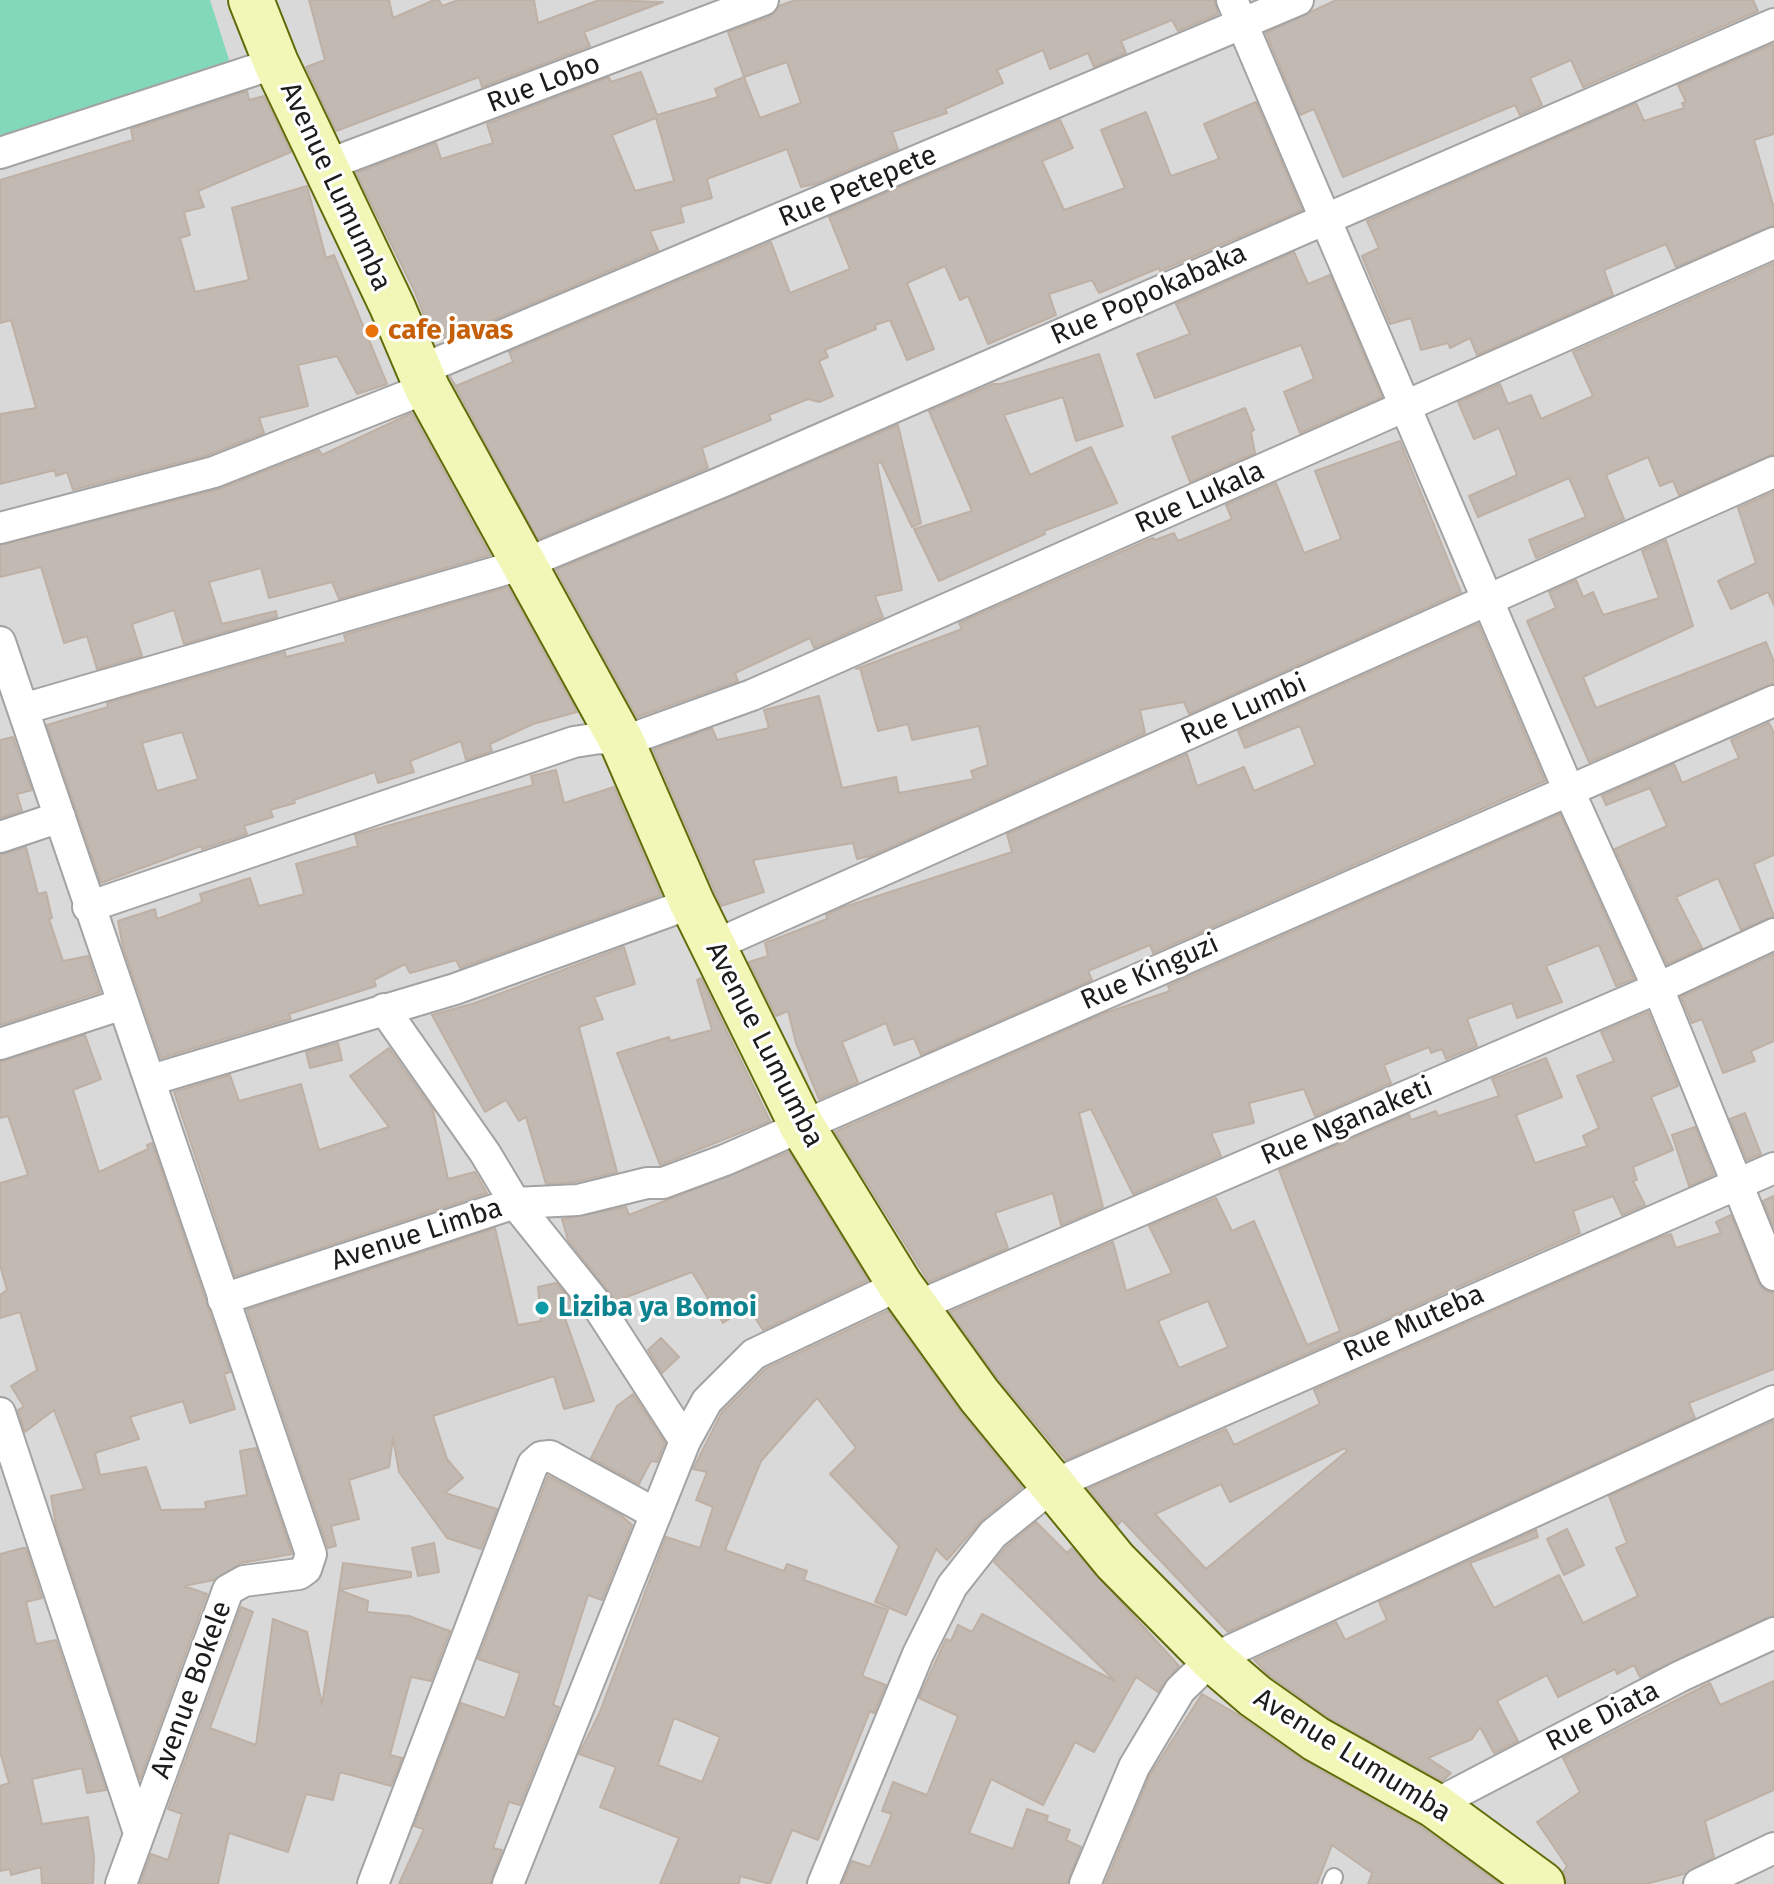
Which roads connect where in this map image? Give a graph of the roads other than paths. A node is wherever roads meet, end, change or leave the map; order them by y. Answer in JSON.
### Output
{"nodes":[{"id":1,"x":251,"y":0,"type":"edge"},
{"id":2,"x":763,"y":0,"type":"edge"},
{"id":3,"x":1298,"y":0,"type":"edge"},
{"id":4,"x":1237,"y":12,"type":"edge"},
{"id":5,"x":1774,"y":24,"type":"edge"},
{"id":6,"x":276,"y":63,"type":"junction"},
{"id":7,"x":0,"y":153,"type":"edge"},
{"id":8,"x":324,"y":166,"type":"junction"},
{"id":9,"x":1324,"y":218,"type":"junction"},
{"id":10,"x":1774,"y":243,"type":"edge"},
{"id":11,"x":422,"y":380,"type":"junction"},
{"id":12,"x":1407,"y":408,"type":"junction"},
{"id":13,"x":1774,"y":472,"type":"edge"},
{"id":14,"x":0,"y":528,"type":"edge"},
{"id":15,"x":524,"y":564,"type":"junction"},
{"id":16,"x":1488,"y":600,"type":"junction"},
{"id":17,"x":0,"y":642,"type":"edge"},
{"id":18,"x":1774,"y":701,"type":"edge"},
{"id":19,"x":23,"y":709,"type":"junction"},
{"id":20,"x":622,"y":742,"type":"junction"},
{"id":21,"x":1569,"y":791,"type":"junction"},
{"id":22,"x":60,"y":817,"type":"junction"},
{"id":23,"x":0,"y":837,"type":"edge"},
{"id":24,"x":692,"y":903,"type":"junction"},
{"id":25,"x":88,"y":907,"type":"junction"},
{"id":26,"x":1774,"y":934,"type":"edge"},
{"id":27,"x":713,"y":946,"type":"junction"},
{"id":28,"x":1658,"y":988,"type":"junction"},
{"id":29,"x":123,"y":1004,"type":"junction"},
{"id":30,"x":384,"y":1009,"type":"junction"},
{"id":31,"x":0,"y":1044,"type":"edge"},
{"id":32,"x":151,"y":1080,"type":"junction"},
{"id":33,"x":802,"y":1126,"type":"junction"},
{"id":34,"x":1774,"y":1168,"type":"edge"},
{"id":35,"x":1738,"y":1183,"type":"junction"},
{"id":36,"x":515,"y":1203,"type":"junction"},
{"id":37,"x":1774,"y":1275,"type":"edge"},
{"id":38,"x":909,"y":1295,"type":"junction"},
{"id":39,"x":223,"y":1299,"type":"junction"},
{"id":40,"x":1774,"y":1401,"type":"edge"},
{"id":41,"x":0,"y":1413,"type":"edge"},
{"id":42,"x":685,"y":1441,"type":"junction"},
{"id":43,"x":1055,"y":1484,"type":"junction"},
{"id":44,"x":656,"y":1514,"type":"junction"},
{"id":45,"x":1774,"y":1633,"type":"edge"},
{"id":46,"x":1212,"y":1659,"type":"junction"},
{"id":47,"x":1434,"y":1805,"type":"junction"},
{"id":48,"x":139,"y":1833,"type":"junction"},
{"id":49,"x":1774,"y":1848,"type":"edge"},
{"id":50,"x":121,"y":1884,"type":"edge"},
{"id":51,"x":373,"y":1884,"type":"edge"},
{"id":52,"x":508,"y":1884,"type":"edge"},
{"id":53,"x":823,"y":1884,"type":"edge"},
{"id":54,"x":1085,"y":1884,"type":"edge"},
{"id":55,"x":1542,"y":1884,"type":"edge"},
{"id":56,"x":1699,"y":1884,"type":"edge"}],
"edges":[{"from":1,"to":6,"type":"street","name":"Avenue Lumumba"},
{"from":2,"to":8,"type":"street","name":"Rue Lobo"},
{"from":3,"to":4,"type":"street","name":"Rue Petepete"},
{"from":4,"to":9,"type":"street"},
{"from":4,"to":11,"type":"street","name":"Rue Petepete"},
{"from":5,"to":9,"type":"street","name":"Rue Popokabaka"},
{"from":6,"to":7,"type":"street"},
{"from":6,"to":8,"type":"street","name":"Avenue Lumumba"},
{"from":8,"to":11,"type":"street","name":"Avenue Lumumba"},
{"from":9,"to":12,"type":"street"},
{"from":9,"to":15,"type":"street","name":"Rue Popokabaka"},
{"from":10,"to":12,"type":"street","name":"Rue Lukala"},
{"from":11,"to":14,"type":"street","name":"Rue Petepete"},
{"from":11,"to":15,"type":"street","name":"Avenue Lumumba"},
{"from":12,"to":16,"type":"street"},
{"from":12,"to":20,"type":"street","name":"Rue Lukala"},
{"from":13,"to":16,"type":"street","name":"Rue Lumbi"},
{"from":15,"to":19,"type":"street","name":"Rue Popokabaka"},
{"from":15,"to":20,"type":"street","name":"Avenue Lumumba"},
{"from":16,"to":21,"type":"street"},
{"from":16,"to":27,"type":"street","name":"Rue Lumbi"},
{"from":17,"to":19,"type":"street"},
{"from":18,"to":21,"type":"street","name":"Rue Kinguzi"},
{"from":19,"to":22,"type":"street"},
{"from":20,"to":24,"type":"street","name":"Avenue Lumumba"},
{"from":20,"to":25,"type":"street"},
{"from":21,"to":28,"type":"street"},
{"from":21,"to":33,"type":"street","name":"Rue Kinguzi"},
{"from":22,"to":23,"type":"street"},
{"from":22,"to":25,"type":"street"},
{"from":24,"to":27,"type":"street","name":"Avenue Lumumba"},
{"from":24,"to":30,"type":"street"},
{"from":25,"to":29,"type":"street"},
{"from":26,"to":28,"type":"street","name":"Rue Nganaketi"},
{"from":27,"to":33,"type":"street","name":"Avenue Lumumba"},
{"from":28,"to":35,"type":"street"},
{"from":28,"to":38,"type":"street","name":"Rue Nganaketi"},
{"from":29,"to":31,"type":"street"},
{"from":29,"to":32,"type":"street"},
{"from":30,"to":32,"type":"street"},
{"from":30,"to":36,"type":"street"},
{"from":32,"to":39,"type":"street"},
{"from":33,"to":36,"type":"street","name":"Rue Kinguzi"},
{"from":33,"to":38,"type":"street","name":"Avenue Lumumba"},
{"from":34,"to":35,"type":"street","name":"Rue Muteba"},
{"from":35,"to":37,"type":"street"},
{"from":35,"to":43,"type":"street","name":"Rue Muteba"},
{"from":36,"to":39,"type":"street","name":"Avenue Limba"},
{"from":36,"to":42,"type":"street","name":"Avenue Limba"},
{"from":38,"to":42,"type":"street"},
{"from":38,"to":43,"type":"street","name":"Avenue Lumumba"},
{"from":39,"to":48,"type":"street","name":"Avenue Bokele"},
{"from":40,"to":46,"type":"street"},
{"from":41,"to":48,"type":"street"},
{"from":42,"to":44,"type":"street"},
{"from":43,"to":46,"type":"street","name":"Avenue Lumumba"},
{"from":43,"to":53,"type":"street","name":"Rue Muteba"},
{"from":44,"to":51,"type":"street"},
{"from":44,"to":52,"type":"street"},
{"from":45,"to":47,"type":"street","name":"Rue Diata"},
{"from":46,"to":47,"type":"street","name":"Avenue Lumumba"},
{"from":46,"to":54,"type":"street"},
{"from":47,"to":55,"type":"street","name":"Avenue Lumumba"},
{"from":48,"to":50,"type":"street","name":"Avenue Bokele"},
{"from":49,"to":56,"type":"street"}]}
